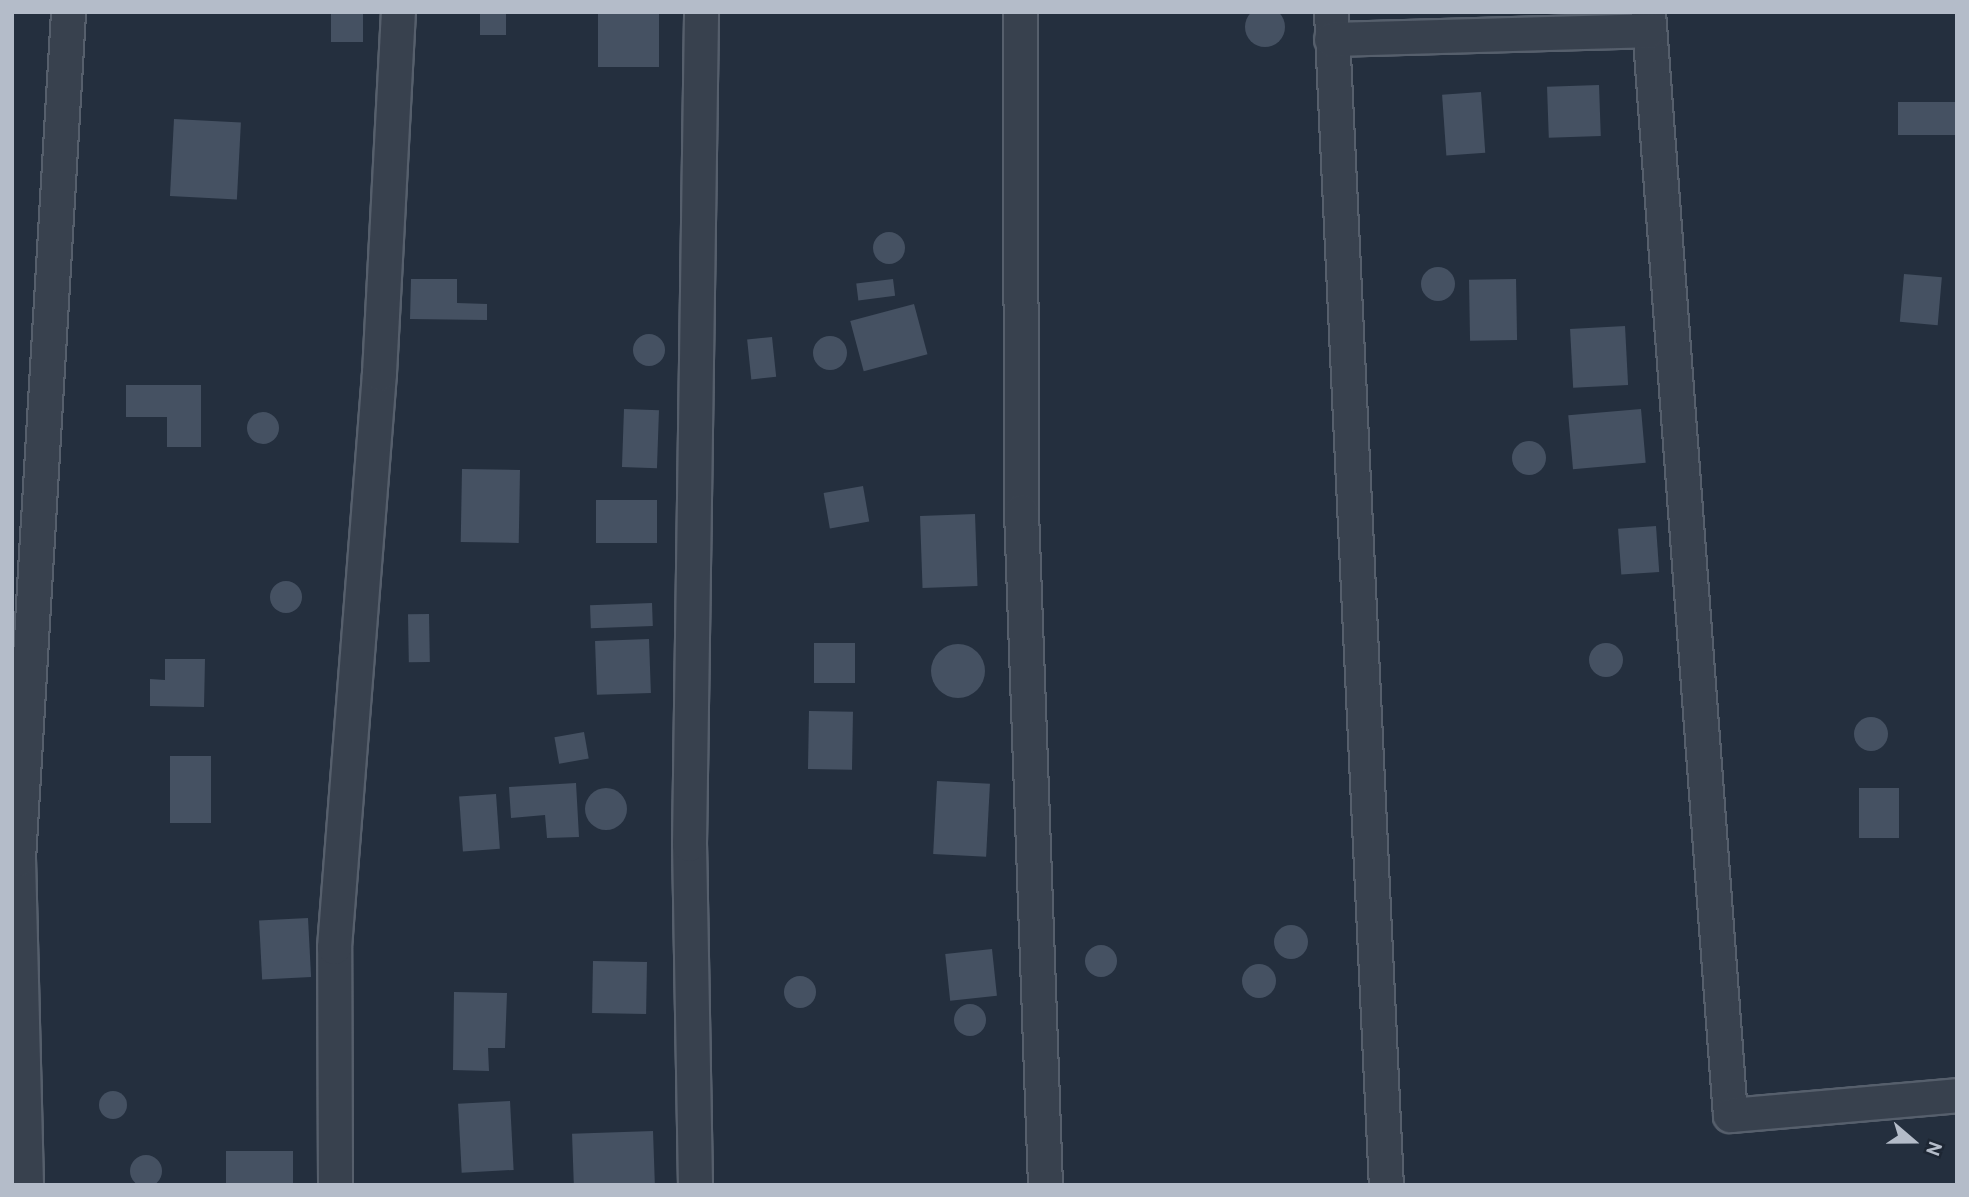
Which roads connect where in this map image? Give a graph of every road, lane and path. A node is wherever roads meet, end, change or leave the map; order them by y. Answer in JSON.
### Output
{"nodes":[{"id":1,"x":68,"y":12,"type":"edge"},
{"id":2,"x":398,"y":12,"type":"edge"},
{"id":3,"x":701,"y":12,"type":"edge"},
{"id":4,"x":1020,"y":12,"type":"edge"},
{"id":5,"x":1648,"y":21,"type":"edge"},
{"id":6,"x":1331,"y":26,"type":"edge"},
{"id":7,"x":1957,"y":1095,"type":"edge"},
{"id":8,"x":26,"y":1185,"type":"edge"},
{"id":9,"x":335,"y":1185,"type":"edge"},
{"id":10,"x":695,"y":1185,"type":"edge"},
{"id":11,"x":1045,"y":1185,"type":"edge"},
{"id":12,"x":1385,"y":1185,"type":"edge"}],
"edges":[{"from":1,"to":8,"type":"street"},
{"from":2,"to":9,"type":"street"},
{"from":3,"to":10,"type":"street"},
{"from":4,"to":11,"type":"street"},
{"from":5,"to":6,"type":"street"},
{"from":5,"to":7,"type":"street"},
{"from":6,"to":12,"type":"street"}]}
